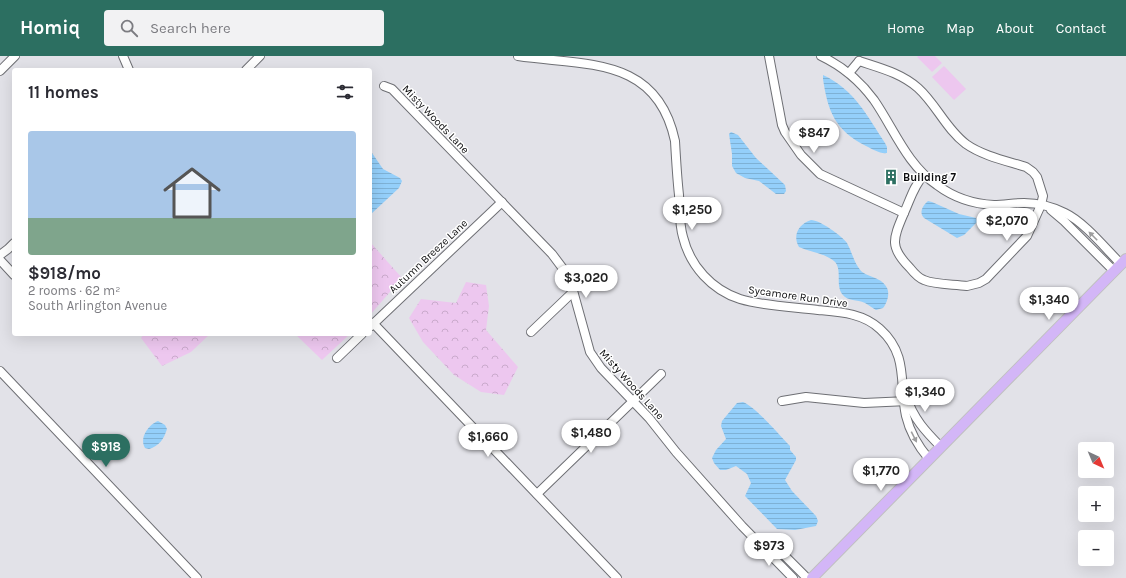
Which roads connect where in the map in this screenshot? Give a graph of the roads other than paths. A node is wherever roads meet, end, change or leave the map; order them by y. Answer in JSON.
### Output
{"nodes":[{"id":1,"x":15,"y":56,"type":"edge"},
{"id":2,"x":123,"y":56,"type":"edge"},
{"id":3,"x":260,"y":56,"type":"edge"},
{"id":4,"x":518,"y":56,"type":"edge"},
{"id":5,"x":769,"y":56,"type":"edge"},
{"id":6,"x":825,"y":57,"type":"edge"},
{"id":7,"x":859,"y":59,"type":"edge"},
{"id":8,"x":128,"y":68,"type":"edge"},
{"id":9,"x":248,"y":68,"type":"edge"},
{"id":10,"x":0,"y":72,"type":"edge"},
{"id":11,"x":849,"y":74,"type":"junction"},
{"id":12,"x":384,"y":86,"type":"dead end"},
{"id":13,"x":924,"y":175,"type":"junction"},
{"id":14,"x":502,"y":202,"type":"junction"},
{"id":15,"x":1042,"y":205,"type":"junction"},
{"id":16,"x":904,"y":213,"type":"junction"},
{"id":17,"x":12,"y":249,"type":"edge"},
{"id":18,"x":0,"y":255,"type":"edge"},
{"id":19,"x":0,"y":260,"type":"edge"},
{"id":20,"x":1120,"y":264,"type":"edge"},
{"id":21,"x":12,"y":273,"type":"edge"},
{"id":22,"x":573,"y":292,"type":"junction"},
{"id":23,"x":372,"y":325,"type":"edge"},
{"id":24,"x":531,"y":332,"type":"dead end"},
{"id":25,"x":360,"y":336,"type":"edge"},
{"id":26,"x":337,"y":358,"type":"dead end"},
{"id":27,"x":0,"y":371,"type":"edge"},
{"id":28,"x":661,"y":374,"type":"dead end"},
{"id":29,"x":782,"y":401,"type":"dead end"},
{"id":30,"x":906,"y":401,"type":"junction"},
{"id":31,"x":632,"y":402,"type":"junction"},
{"id":32,"x":941,"y":447,"type":"junction"},
{"id":33,"x":929,"y":459,"type":"junction"},
{"id":34,"x":536,"y":494,"type":"junction"},
{"id":35,"x":758,"y":543,"type":"junction"},
{"id":36,"x":197,"y":578,"type":"edge"},
{"id":37,"x":617,"y":578,"type":"edge"},
{"id":38,"x":793,"y":578,"type":"edge"},
{"id":39,"x":807,"y":578,"type":"edge"},
{"id":40,"x":812,"y":578,"type":"edge"}],
"edges":[{"from":1,"to":10,"type":"street"},
{"from":2,"to":8,"type":"street"},
{"from":3,"to":9,"type":"street"},
{"from":4,"to":30,"type":"street","name":"Sycamore Run Drive"},
{"from":5,"to":16,"type":"street"},
{"from":6,"to":11,"type":"street"},
{"from":7,"to":11,"type":"street"},
{"from":7,"to":15,"type":"street"},
{"from":11,"to":13,"type":"street"},
{"from":12,"to":14,"type":"street","name":"Misty Woods Lane"},
{"from":13,"to":15,"type":"street"},
{"from":13,"to":16,"type":"street"},
{"from":14,"to":22,"type":"street","name":"Misty Woods Lane"},
{"from":14,"to":23,"type":"street","name":"Autumn Breeze Lane"},
{"from":15,"to":16,"type":"street"},
{"from":15,"to":20,"type":"street"},
{"from":17,"to":18,"type":"street"},
{"from":19,"to":21,"type":"street"},
{"from":20,"to":32,"type":"main road"},
{"from":22,"to":24,"type":"street"},
{"from":22,"to":31,"type":"street","name":"Misty Woods Lane"},
{"from":23,"to":34,"type":"street"},
{"from":25,"to":26,"type":"street"},
{"from":27,"to":36,"type":"street"},
{"from":28,"to":31,"type":"street"},
{"from":29,"to":30,"type":"street"},
{"from":30,"to":32,"type":"street","name":"Sycamore Run Drive"},
{"from":30,"to":33,"type":"street","name":"Sycamore Run Drive","one_way":true},
{"from":31,"to":34,"type":"street"},
{"from":31,"to":35,"type":"street","name":"Misty Woods Lane"},
{"from":32,"to":33,"type":"main road"},
{"from":33,"to":40,"type":"main road"},
{"from":34,"to":37,"type":"street"},
{"from":35,"to":38,"type":"street","name":"Misty Woods Lane"},
{"from":35,"to":39,"type":"street"}]}
